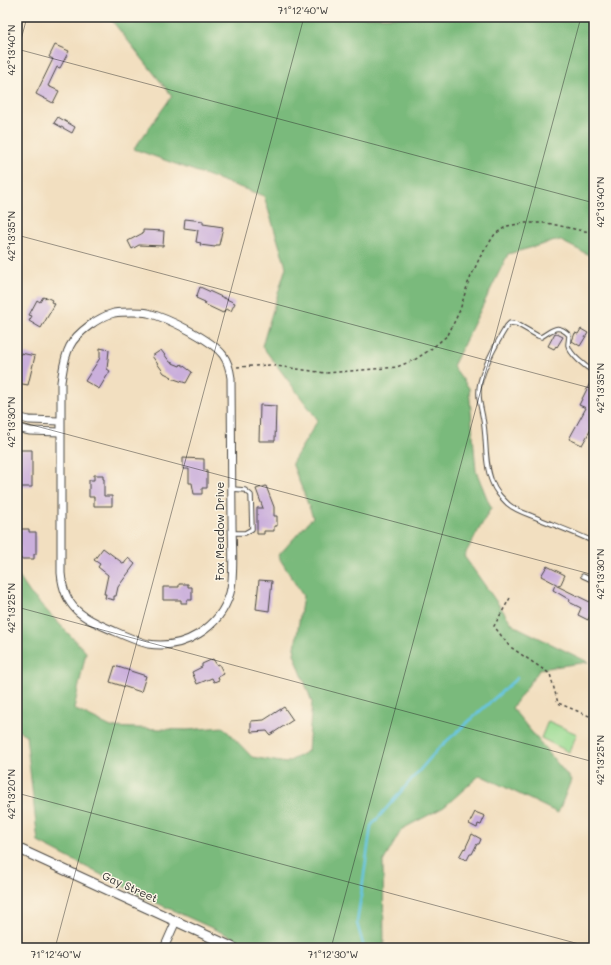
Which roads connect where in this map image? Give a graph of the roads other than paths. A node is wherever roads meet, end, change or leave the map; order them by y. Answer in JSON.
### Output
{"nodes":[{"id":1,"x":594,"y":372,"type":"edge"},
{"id":2,"x":17,"y":417,"type":"edge"},
{"id":3,"x":60,"y":420,"type":"junction"},
{"id":4,"x":17,"y":428,"type":"edge"},
{"id":5,"x":60,"y":432,"type":"junction"},
{"id":6,"x":232,"y":489,"type":"junction"},
{"id":7,"x":232,"y":533,"type":"junction"},
{"id":8,"x":594,"y":542,"type":"edge"},
{"id":9,"x":583,"y":576,"type":"dead end"},
{"id":10,"x":594,"y":582,"type":"edge"},
{"id":11,"x":17,"y":848,"type":"edge"},
{"id":12,"x":176,"y":921,"type":"junction"},
{"id":13,"x":164,"y":948,"type":"edge"},
{"id":14,"x":234,"y":948,"type":"edge"}],
"edges":[{"from":1,"to":8,"type":"lane"},
{"from":2,"to":3,"type":"street"},
{"from":3,"to":5,"type":"street","name":"Fox Meadow Drive"},
{"from":3,"to":6,"type":"street","name":"Fox Meadow Drive"},
{"from":4,"to":5,"type":"street"},
{"from":5,"to":7,"type":"street","name":"Fox Meadow Drive"},
{"from":6,"to":7,"type":"street","name":"Fox Meadow Drive"},
{"from":6,"to":7,"type":"lane"},
{"from":9,"to":10,"type":"lane"},
{"from":11,"to":12,"type":"street","name":"Gay Street"},
{"from":12,"to":13,"type":"street"},
{"from":12,"to":14,"type":"street","name":"Gay Street"}]}
